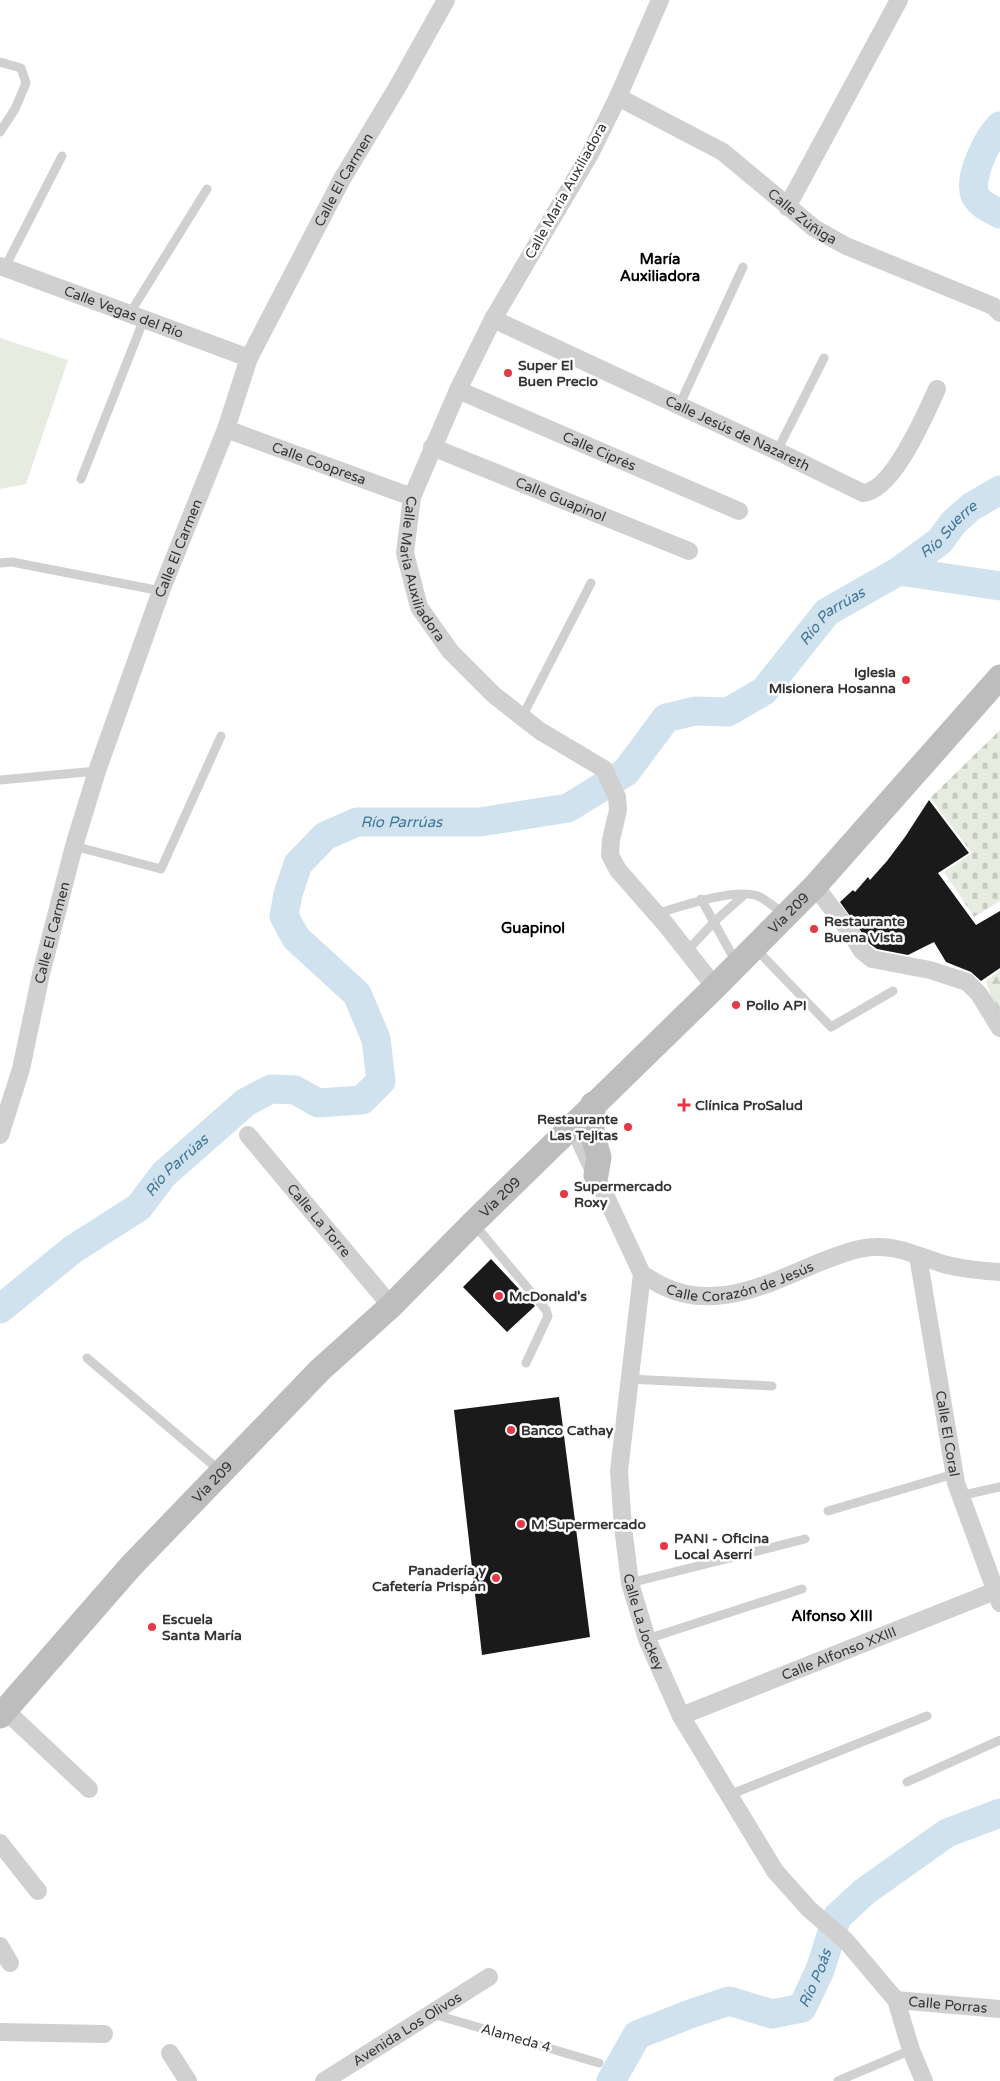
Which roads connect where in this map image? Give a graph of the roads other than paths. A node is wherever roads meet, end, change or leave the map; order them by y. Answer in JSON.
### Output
{"nodes":[{"id":1,"x":446,"y":0,"type":"edge"},
{"id":2,"x":660,"y":0,"type":"edge"},
{"id":3,"x":900,"y":0,"type":"edge"},
{"id":4,"x":0,"y":62,"type":"edge"},
{"id":5,"x":618,"y":97,"type":"junction"},
{"id":6,"x":0,"y":132,"type":"edge"},
{"id":7,"x":62,"y":156,"type":"dead end"},
{"id":8,"x":207,"y":189,"type":"dead end"},
{"id":9,"x":787,"y":207,"type":"junction"},
{"id":10,"x":3,"y":267,"type":"edge"},
{"id":11,"x":743,"y":267,"type":"dead end"},
{"id":12,"x":1000,"y":313,"type":"edge"},
{"id":13,"x":137,"y":316,"type":"junction"},
{"id":14,"x":493,"y":319,"type":"junction"},
{"id":15,"x":250,"y":358,"type":"junction"},
{"id":16,"x":824,"y":358,"type":"dead end"},
{"id":17,"x":937,"y":389,"type":"dead end"},
{"id":18,"x":458,"y":390,"type":"junction"},
{"id":19,"x":679,"y":406,"type":"junction"},
{"id":20,"x":226,"y":429,"type":"junction"},
{"id":21,"x":432,"y":447,"type":"junction"},
{"id":22,"x":777,"y":451,"type":"junction"},
{"id":23,"x":81,"y":479,"type":"dead end"},
{"id":24,"x":412,"y":498,"type":"junction"},
{"id":25,"x":739,"y":511,"type":"dead end"},
{"id":26,"x":689,"y":551,"type":"dead end"},
{"id":27,"x":0,"y":563,"type":"edge"},
{"id":28,"x":591,"y":584,"type":"dead end"},
{"id":29,"x":161,"y":591,"type":"junction"},
{"id":30,"x":1000,"y":677,"type":"edge"},
{"id":31,"x":522,"y":717,"type":"junction"},
{"id":32,"x":221,"y":736,"type":"dead end"},
{"id":33,"x":97,"y":771,"type":"junction"},
{"id":34,"x":0,"y":780,"type":"edge"},
{"id":35,"x":74,"y":846,"type":"junction"},
{"id":36,"x":815,"y":886,"type":"junction"},
{"id":37,"x":744,"y":894,"type":"junction"},
{"id":38,"x":701,"y":899,"type":"junction"},
{"id":39,"x":656,"y":914,"type":"junction"},
{"id":40,"x":786,"y":915,"type":"junction"},
{"id":41,"x":715,"y":921,"type":"junction"},
{"id":42,"x":687,"y":952,"type":"junction"},
{"id":43,"x":746,"y":956,"type":"junction"},
{"id":44,"x":715,"y":987,"type":"junction"},
{"id":45,"x":893,"y":991,"type":"dead end"},
{"id":46,"x":1000,"y":1028,"type":"edge"},
{"id":47,"x":593,"y":1104,"type":"junction"},
{"id":48,"x":572,"y":1124,"type":"junction"},
{"id":49,"x":0,"y":1135,"type":"edge"},
{"id":50,"x":248,"y":1135,"type":"dead end"},
{"id":51,"x":596,"y":1175,"type":"junction"},
{"id":52,"x":473,"y":1223,"type":"junction"},
{"id":53,"x":918,"y":1256,"type":"junction"},
{"id":54,"x":1000,"y":1272,"type":"edge"},
{"id":55,"x":642,"y":1274,"type":"junction"},
{"id":56,"x":391,"y":1306,"type":"junction"},
{"id":57,"x":87,"y":1358,"type":"dead end"},
{"id":58,"x":526,"y":1363,"type":"dead end"},
{"id":59,"x":628,"y":1379,"type":"junction"},
{"id":60,"x":772,"y":1386,"type":"dead end"},
{"id":61,"x":222,"y":1472,"type":"junction"},
{"id":62,"x":954,"y":1474,"type":"junction"},
{"id":63,"x":1000,"y":1487,"type":"edge"},
{"id":64,"x":959,"y":1496,"type":"junction"},
{"id":65,"x":828,"y":1511,"type":"dead end"},
{"id":66,"x":806,"y":1539,"type":"dead end"},
{"id":67,"x":630,"y":1583,"type":"junction"},
{"id":68,"x":802,"y":1589,"type":"dead end"},
{"id":69,"x":998,"y":1597,"type":"edge"},
{"id":70,"x":647,"y":1639,"type":"junction"},
{"id":71,"x":2,"y":1713,"type":"edge"},
{"id":72,"x":681,"y":1716,"type":"junction"},
{"id":73,"x":927,"y":1716,"type":"dead end"},
{"id":74,"x":1000,"y":1740,"type":"edge"},
{"id":75,"x":907,"y":1782,"type":"dead end"},
{"id":76,"x":88,"y":1789,"type":"dead end"},
{"id":77,"x":729,"y":1795,"type":"junction"},
{"id":78,"x":0,"y":1843,"type":"edge"},
{"id":79,"x":38,"y":1891,"type":"dead end"},
{"id":80,"x":0,"y":1946,"type":"edge"},
{"id":81,"x":10,"y":1963,"type":"dead end"},
{"id":82,"x":489,"y":1977,"type":"dead end"},
{"id":83,"x":896,"y":2000,"type":"junction"},
{"id":84,"x":1000,"y":2009,"type":"edge"},
{"id":85,"x":433,"y":2014,"type":"junction"},
{"id":86,"x":0,"y":2032,"type":"edge"},
{"id":87,"x":104,"y":2034,"type":"dead end"},
{"id":88,"x":911,"y":2050,"type":"junction"},
{"id":89,"x":170,"y":2053,"type":"dead end"},
{"id":90,"x":599,"y":2063,"type":"dead end"},
{"id":91,"x":188,"y":2081,"type":"edge"},
{"id":92,"x":325,"y":2081,"type":"edge"},
{"id":93,"x":838,"y":2081,"type":"edge"},
{"id":94,"x":924,"y":2081,"type":"edge"}],
"edges":[{"from":1,"to":15,"type":"street","name":"Calle El Carmen"},
{"from":2,"to":5,"type":"street","name":"Calle María Auxiliadora"},
{"from":3,"to":9,"type":"street"},
{"from":4,"to":6,"type":"lane"},
{"from":5,"to":9,"type":"street","name":"Calle Zúñiga"},
{"from":5,"to":14,"type":"street","name":"Calle María Auxiliadora"},
{"from":7,"to":10,"type":"lane"},
{"from":8,"to":13,"type":"lane"},
{"from":9,"to":12,"type":"street","name":"Calle Zúñiga"},
{"from":10,"to":13,"type":"street","name":"Calle Vegas del Río"},
{"from":11,"to":19,"type":"lane"},
{"from":13,"to":15,"type":"street","name":"Calle Vegas del Río"},
{"from":13,"to":23,"type":"lane"},
{"from":14,"to":18,"type":"street","name":"Calle María Auxiliadora"},
{"from":14,"to":19,"type":"street","name":"Calle Jesús de Nazareth"},
{"from":15,"to":20,"type":"street","name":"Calle El Carmen"},
{"from":16,"to":22,"type":"lane"},
{"from":17,"to":22,"type":"street","name":"Calle Jesús de Nazareth"},
{"from":18,"to":21,"type":"street","name":"Calle María Auxiliadora"},
{"from":18,"to":25,"type":"street","name":"Calle Ciprés"},
{"from":19,"to":22,"type":"street","name":"Calle Jesús de Nazareth"},
{"from":20,"to":24,"type":"street","name":"Calle Coopresa"},
{"from":20,"to":29,"type":"street","name":"Calle El Carmen"},
{"from":21,"to":24,"type":"street","name":"Calle María Auxiliadora"},
{"from":21,"to":26,"type":"street","name":"Calle Guapinol"},
{"from":24,"to":31,"type":"street","name":"Calle María Auxiliadora"},
{"from":27,"to":29,"type":"lane"},
{"from":28,"to":31,"type":"lane"},
{"from":29,"to":33,"type":"street","name":"Calle El Carmen"},
{"from":30,"to":36,"type":"main road","name":"Vía 209"},
{"from":31,"to":39,"type":"street","name":"Calle María Auxiliadora"},
{"from":32,"to":35,"type":"lane"},
{"from":33,"to":34,"type":"lane"},
{"from":33,"to":35,"type":"street","name":"Calle El Carmen"},
{"from":35,"to":49,"type":"street","name":"Calle El Carmen"},
{"from":36,"to":40,"type":"main road","name":"Vía 209"},
{"from":36,"to":46,"type":"street"},
{"from":37,"to":38,"type":"lane"},
{"from":37,"to":40,"type":"lane"},
{"from":37,"to":41,"type":"lane"},
{"from":38,"to":39,"type":"lane"},
{"from":38,"to":41,"type":"lane"},
{"from":39,"to":42,"type":"street","name":"Calle María Auxiliadora"},
{"from":40,"to":43,"type":"main road","name":"Vía 209"},
{"from":41,"to":42,"type":"lane"},
{"from":41,"to":43,"type":"lane"},
{"from":42,"to":44,"type":"street","name":"Calle María Auxiliadora"},
{"from":43,"to":44,"type":"main road","name":"Vía 209"},
{"from":43,"to":45,"type":"lane"},
{"from":44,"to":47,"type":"main road","name":"Vía 209"},
{"from":47,"to":48,"type":"main road","name":"Vía 209"},
{"from":47,"to":51,"type":"main road"},
{"from":48,"to":51,"type":"street"},
{"from":48,"to":52,"type":"main road","name":"Vía 209"},
{"from":50,"to":56,"type":"street","name":"Calle La Torre"},
{"from":51,"to":55,"type":"street"},
{"from":52,"to":56,"type":"main road","name":"Vía 209"},
{"from":52,"to":58,"type":"lane"},
{"from":53,"to":54,"type":"street","name":"Calle Corazón de Jesús"},
{"from":53,"to":55,"type":"street","name":"Calle Corazón de Jesús"},
{"from":53,"to":62,"type":"street","name":"Calle El Coral"},
{"from":55,"to":59,"type":"street","name":"Calle La Jockey"},
{"from":56,"to":61,"type":"main road","name":"Vía 209"},
{"from":57,"to":61,"type":"lane"},
{"from":59,"to":60,"type":"lane"},
{"from":59,"to":67,"type":"street","name":"Calle La Jockey"},
{"from":61,"to":71,"type":"main road","name":"Vía 209"},
{"from":62,"to":64,"type":"street","name":"Calle El Coral"},
{"from":62,"to":65,"type":"lane"},
{"from":63,"to":64,"type":"lane"},
{"from":64,"to":69,"type":"street","name":"Calle El Coral"},
{"from":66,"to":67,"type":"lane"},
{"from":67,"to":70,"type":"street","name":"Calle La Jockey"},
{"from":68,"to":70,"type":"lane"},
{"from":69,"to":72,"type":"street","name":"Calle Alfonso XXIII"},
{"from":70,"to":72,"type":"street","name":"Calle La Jockey"},
{"from":71,"to":76,"type":"street"},
{"from":72,"to":77,"type":"street","name":"Calle La Jockey"},
{"from":73,"to":77,"type":"lane"},
{"from":74,"to":75,"type":"lane"},
{"from":77,"to":83,"type":"street","name":"Calle La Jockey"},
{"from":78,"to":79,"type":"street"},
{"from":80,"to":81,"type":"street"},
{"from":82,"to":85,"type":"street","name":"Avenida Los Olivos"},
{"from":83,"to":84,"type":"street","name":"Calle Porras"},
{"from":83,"to":88,"type":"street"},
{"from":85,"to":90,"type":"lane","name":"Alameda 4"},
{"from":85,"to":92,"type":"street","name":"Avenida Los Olivos"},
{"from":86,"to":87,"type":"street"},
{"from":88,"to":93,"type":"lane"},
{"from":88,"to":94,"type":"street"},
{"from":89,"to":91,"type":"street"}]}
